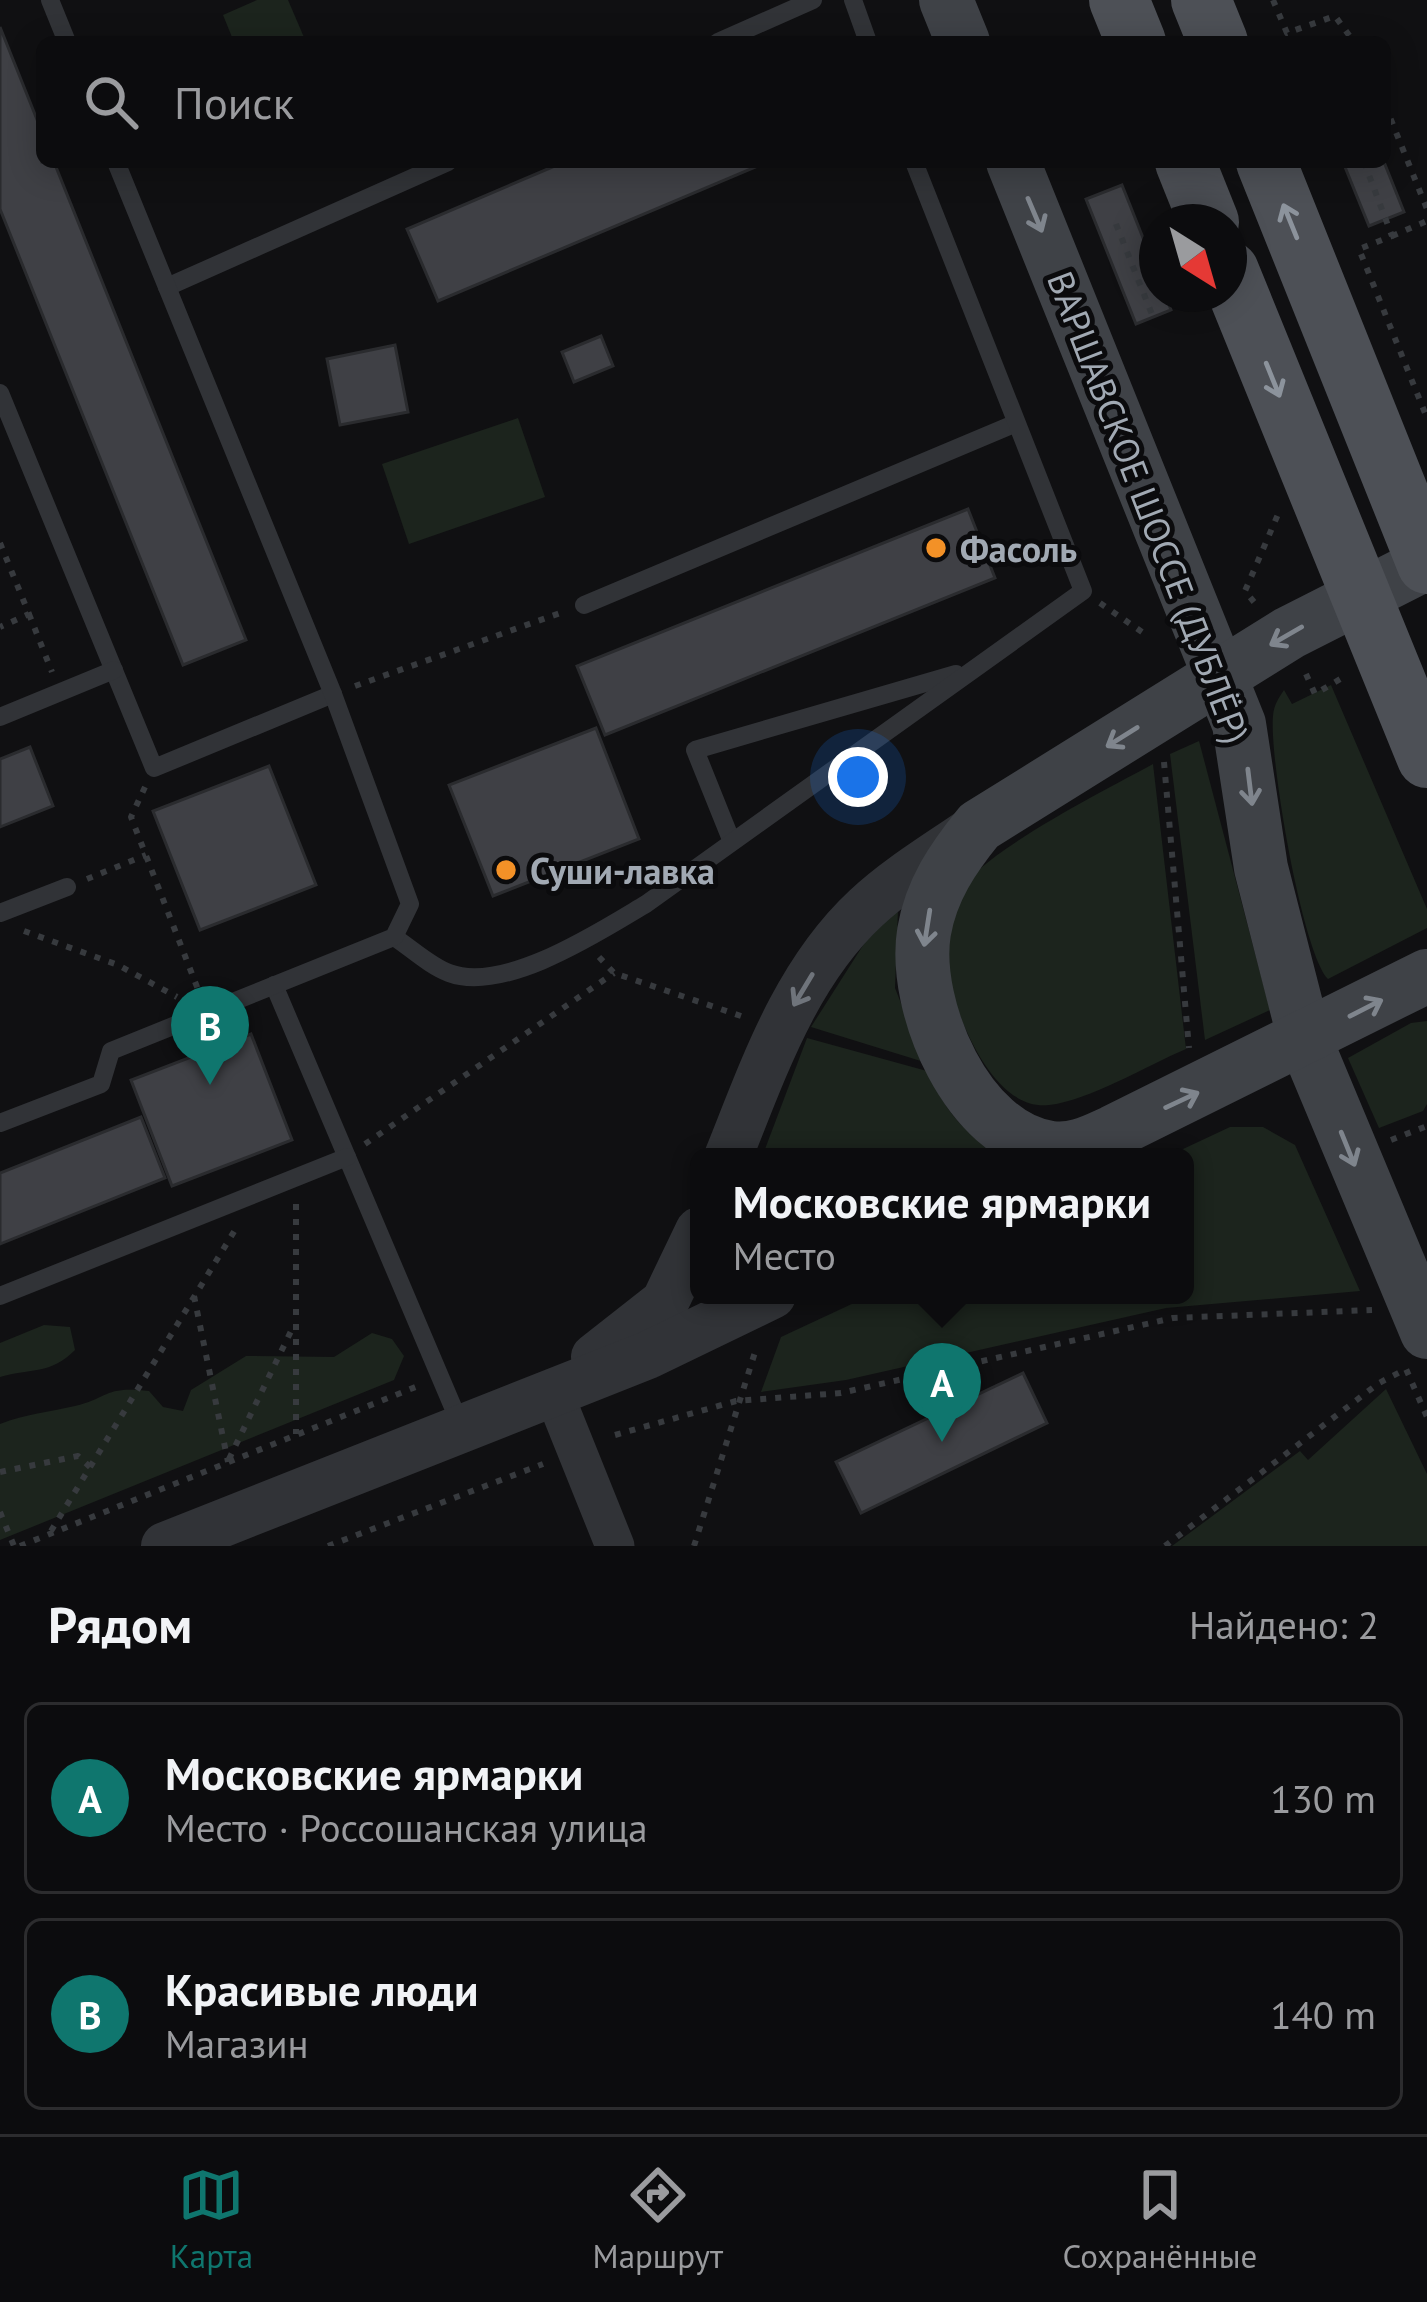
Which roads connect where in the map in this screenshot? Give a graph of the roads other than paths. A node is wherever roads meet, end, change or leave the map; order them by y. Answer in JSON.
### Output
{"nodes":[{"id":1,"x":50,"y":0,"type":"edge"},
{"id":2,"x":813,"y":0,"type":"edge"},
{"id":3,"x":853,"y":0,"type":"edge"},
{"id":4,"x":946,"y":0,"type":"edge"},
{"id":5,"x":1118,"y":0,"type":"edge"},
{"id":6,"x":1201,"y":0,"type":"edge"},
{"id":7,"x":65,"y":36,"type":"edge"},
{"id":8,"x":732,"y":36,"type":"edge"},
{"id":9,"x":866,"y":36,"type":"edge"},
{"id":10,"x":961,"y":36,"type":"edge"},
{"id":11,"x":1133,"y":36,"type":"edge"},
{"id":12,"x":1216,"y":36,"type":"edge"},
{"id":13,"x":118,"y":168,"type":"edge"},
{"id":14,"x":434,"y":168,"type":"edge"},
{"id":15,"x":916,"y":168,"type":"edge"},
{"id":16,"x":1015,"y":168,"type":"edge"},
{"id":17,"x":1187,"y":168,"type":"edge"},
{"id":18,"x":1268,"y":168,"type":"edge"},
{"id":19,"x":1202,"y":204,"type":"edge"},
{"id":20,"x":166,"y":286,"type":"junction"},
{"id":21,"x":1246,"y":312,"type":"edge"},
{"id":22,"x":0,"y":393,"type":"edge"},
{"id":23,"x":1014,"y":424,"type":"junction"},
{"id":24,"x":1427,"y":564,"type":"edge"},
{"id":25,"x":584,"y":605,"type":"road end"},
{"id":26,"x":114,"y":670,"type":"junction"},
{"id":27,"x":973,"y":670,"type":"junction"},
{"id":28,"x":1221,"y":675,"type":"junction"},
{"id":29,"x":333,"y":694,"type":"junction"},
{"id":30,"x":0,"y":717,"type":"edge"},
{"id":31,"x":1427,"y":758,"type":"edge"},
{"id":32,"x":979,"y":826,"type":"junction"},
{"id":33,"x":732,"y":842,"type":"junction"},
{"id":34,"x":67,"y":887,"type":"road end"},
{"id":35,"x":0,"y":914,"type":"edge"},
{"id":36,"x":394,"y":937,"type":"junction"},
{"id":37,"x":1427,"y":976,"type":"edge"},
{"id":38,"x":274,"y":985,"type":"junction"},
{"id":39,"x":1305,"y":1040,"type":"junction"},
{"id":40,"x":0,"y":1123,"type":"edge"},
{"id":41,"x":732,"y":1148,"type":"edge"},
{"id":42,"x":1049,"y":1148,"type":"edge"},
{"id":43,"x":1077,"y":1148,"type":"edge"},
{"id":44,"x":347,"y":1156,"type":"junction"},
{"id":45,"x":690,"y":1250,"type":"edge"},
{"id":46,"x":0,"y":1296,"type":"edge"},
{"id":47,"x":767,"y":1315,"type":"edge"},
{"id":48,"x":1403,"y":1321,"type":"edge"},
{"id":49,"x":552,"y":1389,"type":"junction"},
{"id":50,"x":461,"y":1426,"type":"junction"},
{"id":51,"x":166,"y":1546,"type":"edge"},
{"id":52,"x":615,"y":1546,"type":"edge"}],
"edges":[{"from":1,"to":7,"type":"lane"},
{"from":2,"to":8,"type":"lane"},
{"from":3,"to":9,"type":"lane"},
{"from":4,"to":10,"type":"main road"},
{"from":5,"to":11,"type":"main road"},
{"from":6,"to":12,"type":"main road"},
{"from":13,"to":20,"type":"lane"},
{"from":14,"to":20,"type":"lane"},
{"from":15,"to":23,"type":"lane"},
{"from":16,"to":28,"type":"main road","name":"ВАРШАВСКОЕ ШОССЕ (ДУБЛЁР)","one_way":true},
{"from":17,"to":19,"type":"main road","bridge":true},
{"from":24,"to":18,"type":"main road","one_way":true,"bridge":true},
{"from":20,"to":29,"type":"lane"},
{"from":21,"to":31,"type":"main road","one_way":true,"bridge":true},
{"from":22,"to":26,"type":"lane"},
{"from":23,"to":25,"type":"lane"},
{"from":23,"to":27,"type":"lane"},
{"from":24,"to":28,"type":"main road","one_way":true},
{"from":26,"to":29,"type":"lane"},
{"from":26,"to":30,"type":"lane"},
{"from":27,"to":33,"type":"lane"},
{"from":27,"to":33,"type":"lane"},
{"from":28,"to":32,"type":"main road","one_way":true},
{"from":28,"to":39,"type":"main road","name":"ВАРШАВСКОЕ ШОССЕ (ДУБЛЁР)","one_way":true},
{"from":29,"to":36,"type":"lane"},
{"from":32,"to":41,"type":"street","one_way":true},
{"from":32,"to":42,"type":"main road","one_way":true},
{"from":33,"to":36,"type":"lane"},
{"from":34,"to":35,"type":"lane"},
{"from":36,"to":38,"type":"lane"},
{"from":39,"to":37,"type":"main road","one_way":true},
{"from":38,"to":40,"type":"lane"},
{"from":38,"to":44,"type":"lane"},
{"from":43,"to":39,"type":"main road","one_way":true},
{"from":39,"to":48,"type":"main road","name":"ВАРШАВСКОЕ ШОССЕ (ДУБЛЁР)","one_way":true},
{"from":44,"to":46,"type":"lane"},
{"from":44,"to":50,"type":"lane"},
{"from":45,"to":49,"type":"street"},
{"from":47,"to":49,"type":"street"},
{"from":49,"to":50,"type":"street"},
{"from":49,"to":52,"type":"street"},
{"from":50,"to":51,"type":"street"}]}
